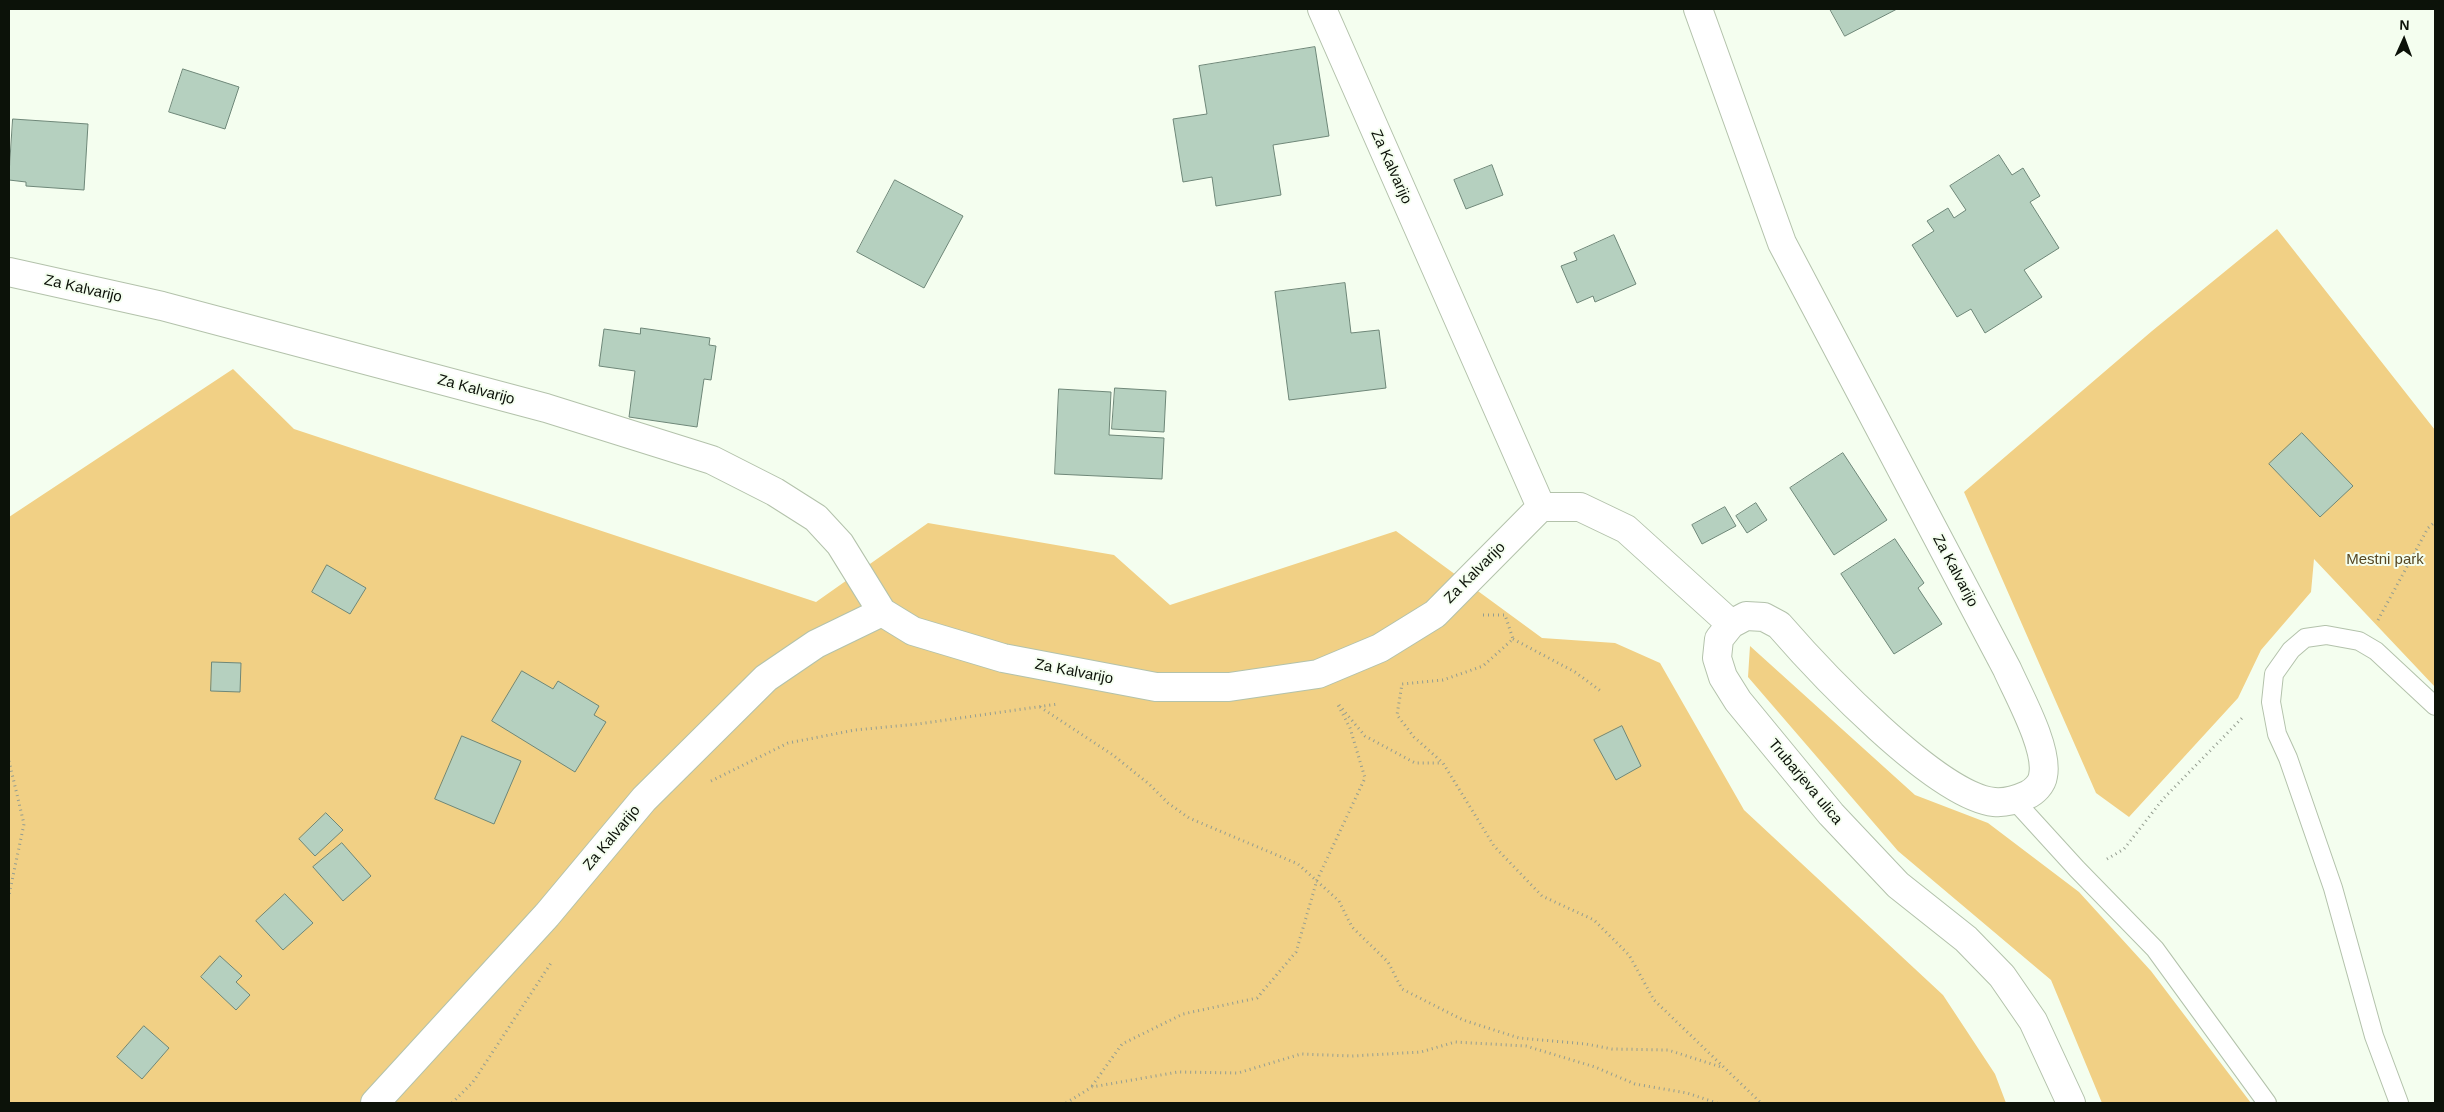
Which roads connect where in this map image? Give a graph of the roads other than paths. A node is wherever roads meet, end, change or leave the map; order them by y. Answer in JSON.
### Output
{"nodes":[{"id":1,"x":1322,"y":9,"type":"edge"},
{"id":2,"x":1698,"y":9,"type":"edge"},
{"id":3,"x":9,"y":272,"type":"edge"},
{"id":4,"x":1542,"y":507,"type":"junction"},
{"id":5,"x":882,"y":612,"type":"junction"},
{"id":6,"x":1731,"y":624,"type":"junction"},
{"id":7,"x":2435,"y":706,"type":"edge"},
{"id":8,"x":2015,"y":801,"type":"junction"},
{"id":9,"x":375,"y":1103,"type":"edge"},
{"id":10,"x":2071,"y":1103,"type":"edge"},
{"id":11,"x":2267,"y":1103,"type":"edge"},
{"id":12,"x":2399,"y":1103,"type":"edge"}],
"edges":[{"from":1,"to":4,"type":"street","name":"Za Kalvarijo"},
{"from":2,"to":8,"type":"street","name":"Za Kalvarijo"},
{"from":3,"to":5,"type":"street","name":"Za Kalvarijo"},
{"from":4,"to":5,"type":"street","name":"Za Kalvarijo"},
{"from":4,"to":6,"type":"street"},
{"from":5,"to":9,"type":"street","name":"Za Kalvarijo"},
{"from":6,"to":8,"type":"street","name":"Za Kalvarijo"},
{"from":6,"to":10,"type":"street","name":"Trubarjeva ulica"},
{"from":7,"to":12,"type":"lane"},
{"from":8,"to":11,"type":"lane"}]}
